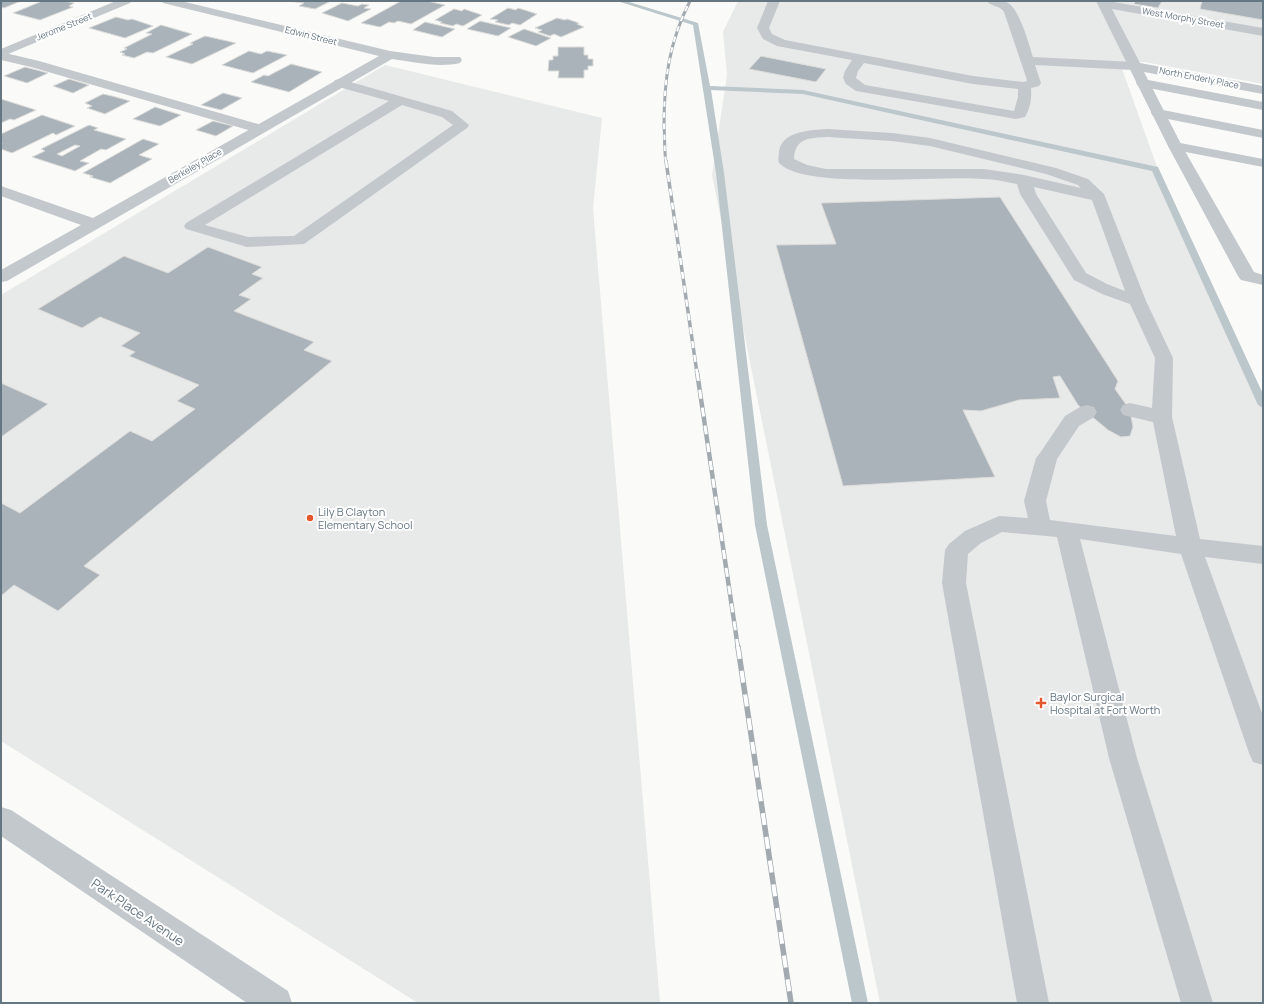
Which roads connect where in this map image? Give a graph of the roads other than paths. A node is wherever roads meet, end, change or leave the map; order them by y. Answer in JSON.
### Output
{"nodes":[{"id":1,"x":126,"y":1,"type":"edge"},
{"id":2,"x":167,"y":1,"type":"edge"},
{"id":3,"x":774,"y":1,"type":"edge"},
{"id":4,"x":993,"y":1,"type":"edge"},
{"id":5,"x":1103,"y":3,"type":"edge"},
{"id":6,"x":1263,"y":32,"type":"edge"},
{"id":7,"x":1,"y":54,"type":"edge"},
{"id":8,"x":390,"y":55,"type":"junction"},
{"id":9,"x":861,"y":58,"type":"junction"},
{"id":10,"x":456,"y":60,"type":"dead end"},
{"id":11,"x":1028,"y":61,"type":"junction"},
{"id":12,"x":1134,"y":66,"type":"junction"},
{"id":13,"x":340,"y":83,"type":"junction"},
{"id":14,"x":1143,"y":83,"type":"junction"},
{"id":15,"x":1024,"y":86,"type":"junction"},
{"id":16,"x":1263,"y":90,"type":"edge"},
{"id":17,"x":401,"y":100,"type":"junction"},
{"id":18,"x":1263,"y":106,"type":"edge"},
{"id":19,"x":1158,"y":113,"type":"junction"},
{"id":20,"x":260,"y":129,"type":"junction"},
{"id":21,"x":1263,"y":134,"type":"edge"},
{"id":22,"x":1175,"y":146,"type":"junction"},
{"id":23,"x":1263,"y":163,"type":"edge"},
{"id":24,"x":1024,"y":180,"type":"junction"},
{"id":25,"x":1,"y":191,"type":"edge"},
{"id":26,"x":1098,"y":197,"type":"junction"},
{"id":27,"x":94,"y":224,"type":"junction"},
{"id":28,"x":1,"y":277,"type":"edge"},
{"id":29,"x":1255,"y":278,"type":"edge"},
{"id":30,"x":1137,"y":301,"type":"junction"},
{"id":31,"x":1130,"y":410,"type":"dead end"},
{"id":32,"x":1087,"y":412,"type":"dead end"},
{"id":33,"x":1162,"y":417,"type":"junction"},
{"id":34,"x":1054,"y":528,"type":"junction"},
{"id":35,"x":1190,"y":547,"type":"junction"},
{"id":36,"x":1263,"y":555,"type":"edge"},
{"id":37,"x":1263,"y":753,"type":"edge"},
{"id":38,"x":1,"y":820,"type":"edge"},
{"id":39,"x":276,"y":1003,"type":"edge"},
{"id":40,"x":1033,"y":1003,"type":"edge"},
{"id":41,"x":1197,"y":1003,"type":"edge"}],
"edges":[{"from":1,"to":7,"type":"street","name":"Jerome Street"},
{"from":2,"to":8,"type":"street","name":"Edwin Street"},
{"from":3,"to":9,"type":"street"},
{"from":4,"to":11,"type":"street"},
{"from":5,"to":6,"type":"street","name":"West Morphy Street"},
{"from":5,"to":12,"type":"street"},
{"from":7,"to":20,"type":"street"},
{"from":8,"to":10,"type":"street","name":"Edwin Street"},
{"from":8,"to":13,"type":"street","name":"Berkeley Place"},
{"from":9,"to":15,"type":"street"},
{"from":9,"to":15,"type":"street"},
{"from":11,"to":12,"type":"street","name":"North Enderly Place"},
{"from":11,"to":15,"type":"street"},
{"from":12,"to":14,"type":"street"},
{"from":12,"to":16,"type":"street","name":"North Enderly Place"},
{"from":13,"to":17,"type":"street"},
{"from":13,"to":20,"type":"street","name":"Berkeley Place"},
{"from":14,"to":18,"type":"street"},
{"from":14,"to":19,"type":"street"},
{"from":17,"to":17,"type":"street"},
{"from":19,"to":21,"type":"street"},
{"from":19,"to":22,"type":"street"},
{"from":20,"to":27,"type":"street","name":"Berkeley Place"},
{"from":22,"to":23,"type":"street"},
{"from":22,"to":29,"type":"street"},
{"from":24,"to":26,"type":"street"},
{"from":24,"to":26,"type":"street"},
{"from":24,"to":30,"type":"street"},
{"from":25,"to":27,"type":"street"},
{"from":26,"to":30,"type":"street"},
{"from":27,"to":28,"type":"street","name":"Berkeley Place"},
{"from":30,"to":33,"type":"street"},
{"from":31,"to":33,"type":"street"},
{"from":32,"to":34,"type":"street"},
{"from":33,"to":35,"type":"street"},
{"from":34,"to":35,"type":"street"},
{"from":34,"to":40,"type":"street"},
{"from":34,"to":41,"type":"street"},
{"from":35,"to":36,"type":"street"},
{"from":35,"to":37,"type":"street"},
{"from":38,"to":39,"type":"street","name":"Park Place Avenue"}]}
